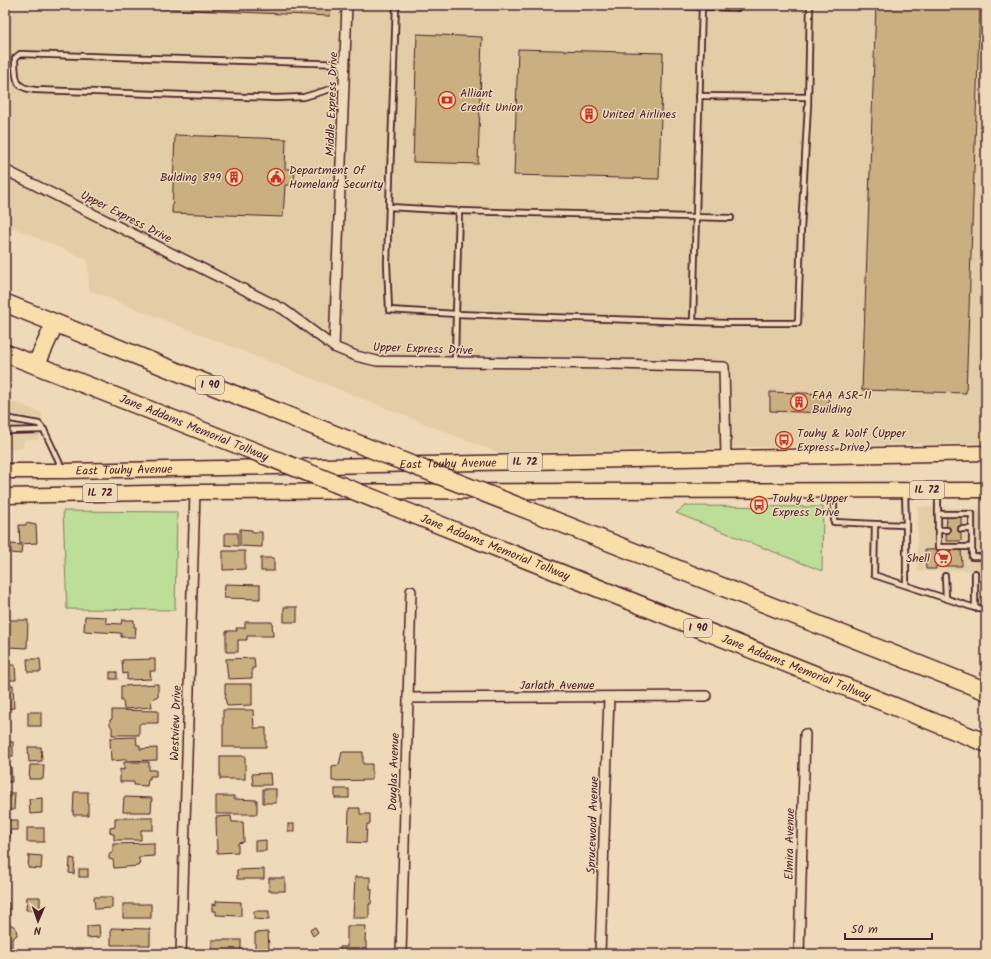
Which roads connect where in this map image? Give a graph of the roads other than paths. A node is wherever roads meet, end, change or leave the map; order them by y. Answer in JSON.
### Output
{"nodes":[{"id":1,"x":347,"y":5,"type":"edge"},
{"id":2,"x":396,"y":5,"type":"edge"},
{"id":3,"x":647,"y":5,"type":"edge"},
{"id":4,"x":810,"y":5,"type":"edge"},
{"id":5,"x":702,"y":6,"type":"edge"},
{"id":6,"x":737,"y":8,"type":"dead end"},
{"id":7,"x":346,"y":64,"type":"junction"},
{"id":8,"x":345,"y":85,"type":"junction"},
{"id":9,"x":699,"y":96,"type":"junction"},
{"id":10,"x":808,"y":97,"type":"junction"},
{"id":11,"x":5,"y":170,"type":"edge"},
{"id":12,"x":389,"y":207,"type":"junction"},
{"id":13,"x":459,"y":210,"type":"junction"},
{"id":14,"x":696,"y":218,"type":"junction"},
{"id":15,"x":731,"y":218,"type":"dead end"},
{"id":16,"x":5,"y":303,"type":"edge"},
{"id":17,"x":456,"y":314,"type":"junction"},
{"id":18,"x":693,"y":322,"type":"junction"},
{"id":19,"x":55,"y":323,"type":"junction"},
{"id":20,"x":334,"y":347,"type":"junction"},
{"id":21,"x":5,"y":353,"type":"edge"},
{"id":22,"x":455,"y":362,"type":"junction"},
{"id":23,"x":36,"y":365,"type":"junction"},
{"id":24,"x":5,"y":418,"type":"edge"},
{"id":25,"x":44,"y":430,"type":"junction"},
{"id":26,"x":5,"y":431,"type":"edge"},
{"id":27,"x":986,"y":453,"type":"edge"},
{"id":28,"x":726,"y":458,"type":"junction"},
{"id":29,"x":5,"y":471,"type":"edge"},
{"id":30,"x":64,"y":471,"type":"junction"},
{"id":31,"x":905,"y":490,"type":"junction"},
{"id":32,"x":938,"y":490,"type":"junction"},
{"id":33,"x":986,"y":490,"type":"edge"},
{"id":34,"x":834,"y":491,"type":"junction"},
{"id":35,"x":195,"y":492,"type":"junction"},
{"id":36,"x":5,"y":496,"type":"edge"},
{"id":37,"x":938,"y":514,"type":"junction"},
{"id":38,"x":875,"y":524,"type":"junction"},
{"id":39,"x":906,"y":525,"type":"junction"},
{"id":40,"x":972,"y":529,"type":"junction"},
{"id":41,"x":938,"y":530,"type":"junction"},
{"id":42,"x":947,"y":530,"type":"dead end"},
{"id":43,"x":961,"y":530,"type":"dead end"},
{"id":44,"x":972,"y":547,"type":"junction"},
{"id":45,"x":986,"y":557,"type":"edge"},
{"id":46,"x":975,"y":573,"type":"dead end"},
{"id":47,"x":945,"y":576,"type":"dead end"},
{"id":48,"x":906,"y":585,"type":"junction"},
{"id":49,"x":411,"y":591,"type":"dead end"},
{"id":50,"x":946,"y":598,"type":"junction"},
{"id":51,"x":975,"y":608,"type":"junction"},
{"id":52,"x":986,"y":608,"type":"edge"},
{"id":53,"x":986,"y":691,"type":"edge"},
{"id":54,"x":706,"y":696,"type":"dead end"},
{"id":55,"x":609,"y":697,"type":"junction"},
{"id":56,"x":408,"y":698,"type":"junction"},
{"id":57,"x":805,"y":734,"type":"dead end"},
{"id":58,"x":986,"y":743,"type":"edge"},
{"id":59,"x":181,"y":954,"type":"edge"},
{"id":60,"x":401,"y":954,"type":"edge"},
{"id":61,"x":600,"y":954,"type":"edge"},
{"id":62,"x":799,"y":954,"type":"edge"}],
"edges":[{"from":1,"to":7,"type":"street","name":"Middle Express Drive"},
{"from":2,"to":12,"type":"lane"},
{"from":3,"to":5,"type":"lane"},
{"from":4,"to":10,"type":"lane"},
{"from":5,"to":6,"type":"lane"},
{"from":5,"to":9,"type":"lane"},
{"from":7,"to":8,"type":"street","name":"Middle Express Drive"},
{"from":7,"to":8,"type":"lane"},
{"from":8,"to":20,"type":"street","name":"Middle Express Drive"},
{"from":9,"to":10,"type":"lane"},
{"from":9,"to":14,"type":"lane"},
{"from":10,"to":18,"type":"lane"},
{"from":11,"to":20,"type":"street","name":"Upper Express Drive"},
{"from":12,"to":13,"type":"lane"},
{"from":12,"to":17,"type":"lane"},
{"from":13,"to":14,"type":"lane"},
{"from":13,"to":17,"type":"lane"},
{"from":14,"to":15,"type":"lane"},
{"from":14,"to":18,"type":"lane"},
{"from":16,"to":19,"type":"highway","number":"I 90"},
{"from":17,"to":18,"type":"lane"},
{"from":17,"to":22,"type":"lane"},
{"from":19,"to":23,"type":"highway"},
{"from":19,"to":53,"type":"highway","number":"I 90","bridge":true},
{"from":20,"to":22,"type":"street","name":"Upper Express Drive"},
{"from":21,"to":23,"type":"highway","name":"Jane Addams Memorial Tollway","number":"I 90"},
{"from":22,"to":28,"type":"street","name":"Upper Express Drive"},
{"from":23,"to":58,"type":"highway","name":"Jane Addams Memorial Tollway","number":"I 90","bridge":true},
{"from":24,"to":25,"type":"lane"},
{"from":25,"to":26,"type":"lane"},
{"from":25,"to":30,"type":"lane"},
{"from":27,"to":28,"type":"main road","name":"East Touhy Avenue","number":"IL 72"},
{"from":28,"to":30,"type":"main road","name":"East Touhy Avenue","number":"IL 72"},
{"from":29,"to":30,"type":"main road","name":"East Touhy Avenue","number":"IL 72"},
{"from":31,"to":32,"type":"main road","name":"East Touhy Avenue","number":"IL 72"},
{"from":31,"to":34,"type":"main road","name":"East Touhy Avenue","number":"IL 72"},
{"from":31,"to":39,"type":"lane"},
{"from":32,"to":33,"type":"main road","name":"East Touhy Avenue","number":"IL 72"},
{"from":32,"to":37,"type":"lane"},
{"from":34,"to":35,"type":"main road","name":"East Touhy Avenue","number":"IL 72"},
{"from":34,"to":38,"type":"lane"},
{"from":35,"to":36,"type":"main road","name":"East Touhy Avenue","number":"IL 72"},
{"from":35,"to":59,"type":"street","name":"Westview Drive"},
{"from":37,"to":40,"type":"lane"},
{"from":37,"to":41,"type":"lane"},
{"from":38,"to":39,"type":"lane"},
{"from":38,"to":48,"type":"lane"},
{"from":39,"to":48,"type":"lane"},
{"from":40,"to":43,"type":"lane"},
{"from":40,"to":44,"type":"lane"},
{"from":41,"to":42,"type":"lane"},
{"from":41,"to":44,"type":"lane"},
{"from":44,"to":45,"type":"lane"},
{"from":46,"to":51,"type":"lane"},
{"from":47,"to":50,"type":"lane"},
{"from":48,"to":50,"type":"lane"},
{"from":49,"to":56,"type":"street","name":"Douglas Avenue"},
{"from":50,"to":51,"type":"lane"},
{"from":51,"to":52,"type":"lane"},
{"from":54,"to":55,"type":"street","name":"Jarlath Avenue"},
{"from":55,"to":56,"type":"street","name":"Jarlath Avenue"},
{"from":55,"to":61,"type":"street","name":"Sprucewood Avenue"},
{"from":56,"to":60,"type":"street","name":"Douglas Avenue"},
{"from":57,"to":62,"type":"street","name":"Elmira Avenue"}]}
